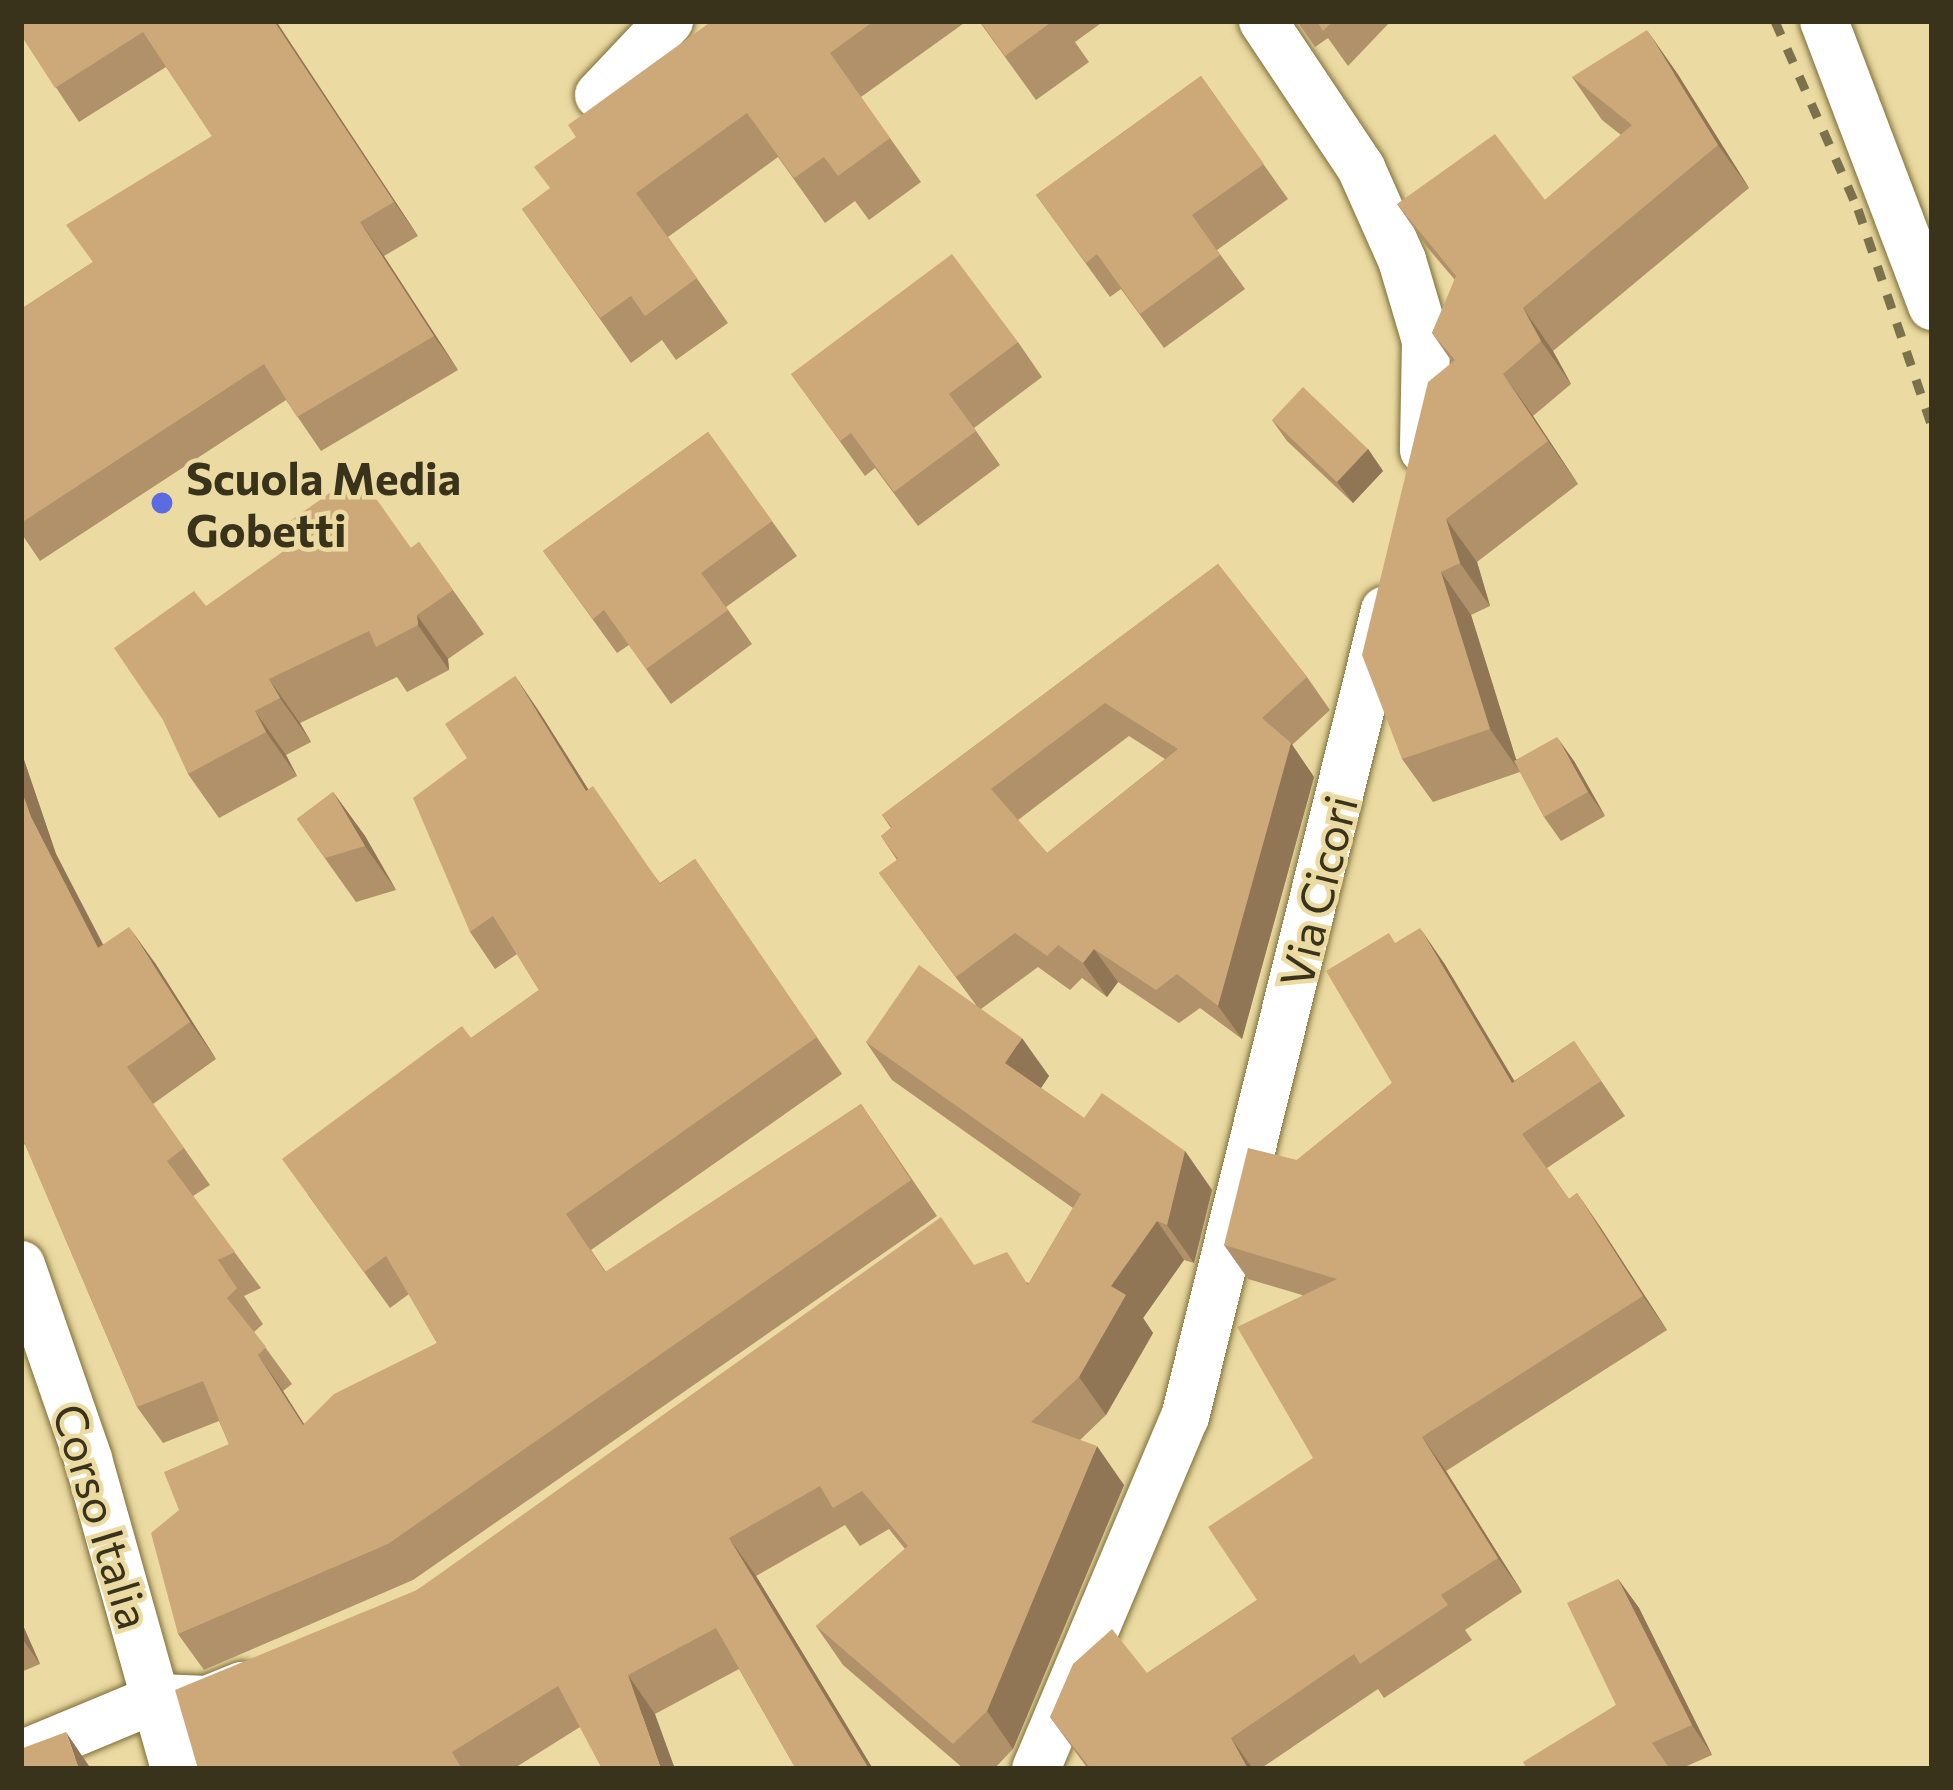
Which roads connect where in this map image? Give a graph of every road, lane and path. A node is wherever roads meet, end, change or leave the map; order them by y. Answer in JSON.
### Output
{"nodes":[{"id":1,"x":669,"y":21,"type":"edge"},
{"id":2,"x":1264,"y":21,"type":"edge"},
{"id":3,"x":1824,"y":21,"type":"edge"},
{"id":4,"x":599,"y":95,"type":"dead end"},
{"id":5,"x":1932,"y":306,"type":"edge"},
{"id":6,"x":1413,"y":495,"type":"edge"},
{"id":7,"x":1397,"y":562,"type":"edge"},
{"id":8,"x":21,"y":1265,"type":"edge"},
{"id":9,"x":296,"y":1665,"type":"edge"},
{"id":10,"x":158,"y":1698,"type":"junction"},
{"id":11,"x":21,"y":1755,"type":"edge"},
{"id":12,"x":175,"y":1769,"type":"edge"},
{"id":13,"x":1036,"y":1769,"type":"edge"}],
"edges":[{"from":1,"to":4,"type":"street"},
{"from":2,"to":6,"type":"street"},
{"from":3,"to":5,"type":"street"},
{"from":7,"to":13,"type":"street","name":"Via Cicori"},
{"from":8,"to":10,"type":"street","name":"Corso Italia"},
{"from":9,"to":10,"type":"street"},
{"from":10,"to":11,"type":"street"},
{"from":10,"to":12,"type":"street","name":"Corso Italia"}]}
